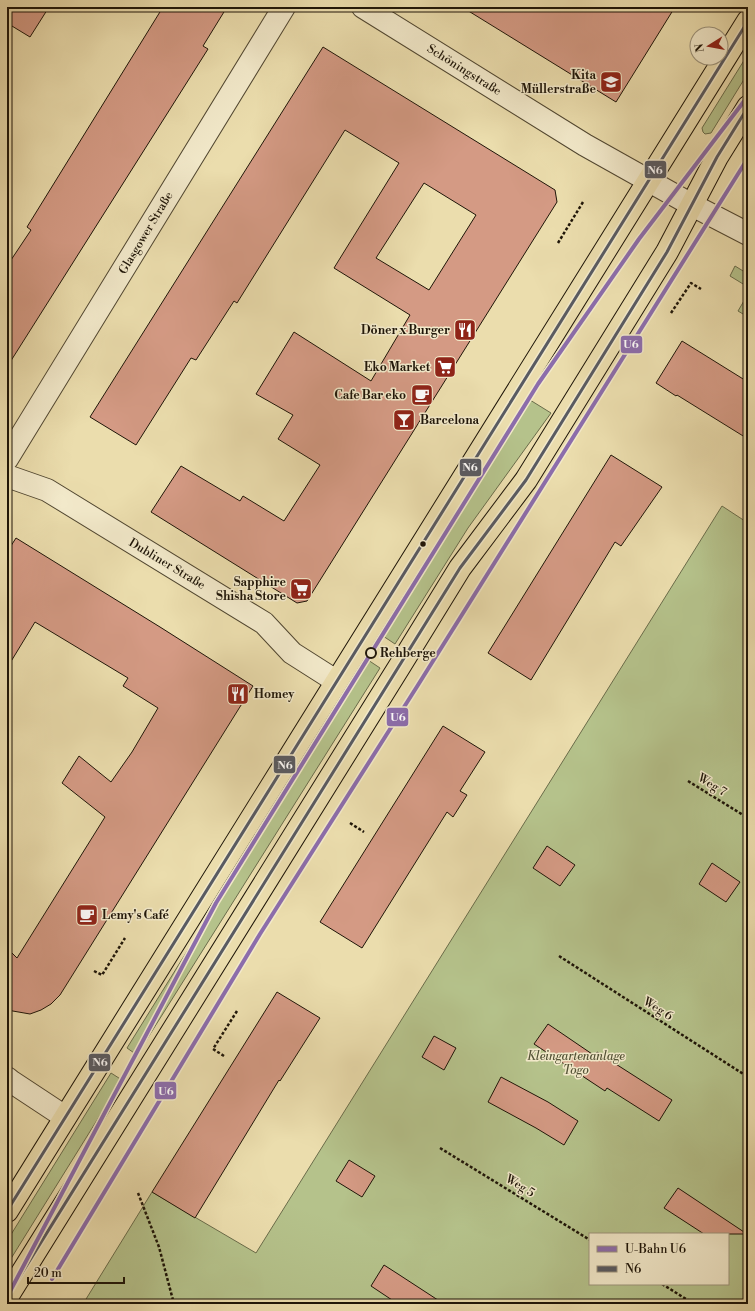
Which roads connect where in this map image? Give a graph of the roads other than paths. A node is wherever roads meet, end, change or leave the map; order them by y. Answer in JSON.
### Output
{"nodes":[{"id":1,"x":284,"y":7,"type":"edge"},
{"id":2,"x":363,"y":7,"type":"edge"},
{"id":3,"x":748,"y":21,"type":"edge"},
{"id":4,"x":748,"y":107,"type":"edge"},
{"id":5,"x":648,"y":181,"type":"junction"},
{"id":6,"x":692,"y":205,"type":"junction"},
{"id":7,"x":748,"y":234,"type":"edge"},
{"id":8,"x":7,"y":459,"type":"edge"},
{"id":9,"x":7,"y":476,"type":"edge"},
{"id":10,"x":336,"y":681,"type":"junction"},
{"id":11,"x":7,"y":1078,"type":"edge"},
{"id":12,"x":65,"y":1117,"type":"junction"},
{"id":13,"x":7,"y":1211,"type":"edge"},
{"id":14,"x":7,"y":1297,"type":"edge"}],
"edges":[{"from":1,"to":8,"type":"street","name":"Glasgower Straße"},
{"from":2,"to":5,"type":"street","name":"Schöningstraße"},
{"from":3,"to":5,"type":"main road"},
{"from":4,"to":6,"type":"main road"},
{"from":5,"to":6,"type":"street","name":"Schöningstraße"},
{"from":5,"to":10,"type":"main road"},
{"from":6,"to":7,"type":"street","name":"Schöningstraße"},
{"from":6,"to":14,"type":"main road"},
{"from":9,"to":10,"type":"street","name":"Dubliner Straße"},
{"from":10,"to":12,"type":"main road"},
{"from":11,"to":12,"type":"street"},
{"from":12,"to":13,"type":"main road"}]}
